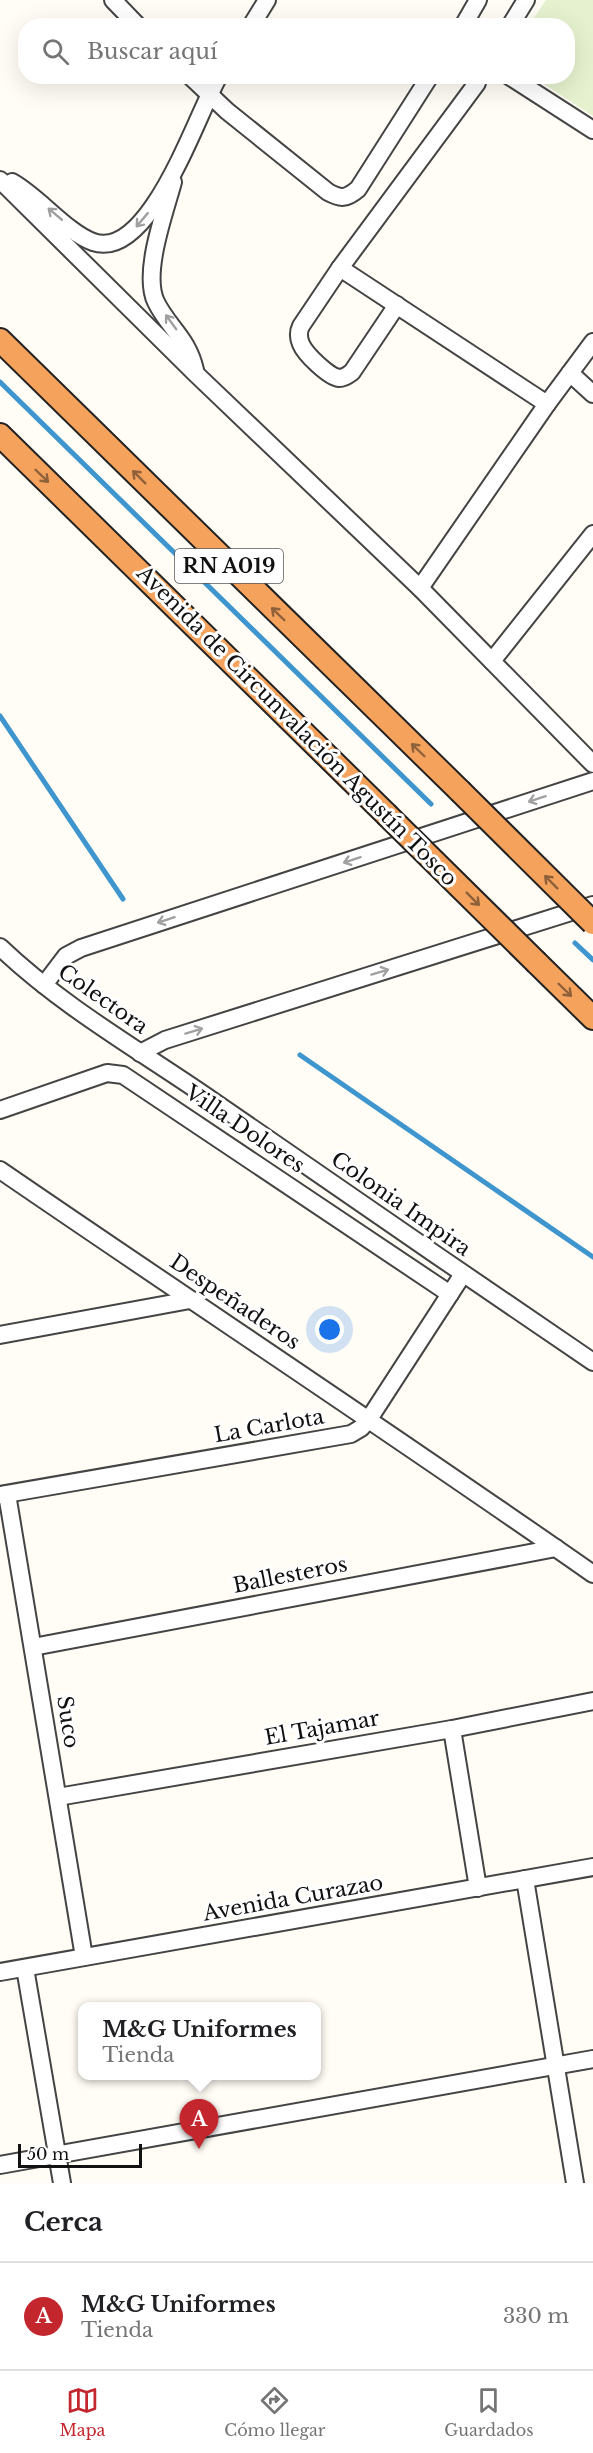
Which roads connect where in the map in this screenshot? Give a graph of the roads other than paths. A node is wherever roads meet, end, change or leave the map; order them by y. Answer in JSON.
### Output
{"nodes":[{"id":1,"x":113,"y":0,"type":"edge"},
{"id":2,"x":267,"y":0,"type":"edge"},
{"id":3,"x":478,"y":0,"type":"edge"},
{"id":4,"x":526,"y":0,"type":"edge"},
{"id":5,"x":130,"y":18,"type":"edge"},
{"id":6,"x":256,"y":18,"type":"edge"},
{"id":7,"x":468,"y":18,"type":"edge"},
{"id":8,"x":515,"y":18,"type":"edge"},
{"id":9,"x":198,"y":84,"type":"edge"},
{"id":10,"x":215,"y":84,"type":"edge"},
{"id":11,"x":425,"y":84,"type":"edge"},
{"id":12,"x":476,"y":84,"type":"edge"},
{"id":13,"x":521,"y":84,"type":"edge"},
{"id":14,"x":209,"y":94,"type":"junction"},
{"id":15,"x":593,"y":130,"type":"edge"},
{"id":16,"x":179,"y":162,"type":"junction"},
{"id":17,"x":0,"y":178,"type":"edge"},
{"id":18,"x":90,"y":241,"type":"junction"},
{"id":19,"x":75,"y":254,"type":"junction"},
{"id":20,"x":340,"y":268,"type":"junction"},
{"id":21,"x":155,"y":301,"type":"junction"},
{"id":22,"x":398,"y":305,"type":"junction"},
{"id":23,"x":140,"y":318,"type":"junction"},
{"id":24,"x":0,"y":340,"type":"edge"},
{"id":25,"x":593,"y":342,"type":"edge"},
{"id":26,"x":570,"y":373,"type":"junction"},
{"id":27,"x":196,"y":374,"type":"junction"},
{"id":28,"x":593,"y":394,"type":"edge"},
{"id":29,"x":547,"y":404,"type":"junction"},
{"id":30,"x":0,"y":435,"type":"edge"},
{"id":31,"x":593,"y":534,"type":"edge"},
{"id":32,"x":420,"y":588,"type":"junction"},
{"id":33,"x":492,"y":661,"type":"junction"},
{"id":34,"x":593,"y":764,"type":"edge"},
{"id":35,"x":593,"y":781,"type":"edge"},
{"id":36,"x":593,"y":905,"type":"edge"},
{"id":37,"x":593,"y":923,"type":"edge"},
{"id":38,"x":0,"y":947,"type":"edge"},
{"id":39,"x":44,"y":985,"type":"junction"},
{"id":40,"x":593,"y":1018,"type":"edge"},
{"id":41,"x":140,"y":1053,"type":"junction"},
{"id":42,"x":185,"y":1082,"type":"joint"},
{"id":43,"x":0,"y":1110,"type":"edge"},
{"id":44,"x":0,"y":1170,"type":"edge"},
{"id":45,"x":463,"y":1274,"type":"junction"},
{"id":46,"x":450,"y":1294,"type":"junction"},
{"id":47,"x":190,"y":1300,"type":"junction"},
{"id":48,"x":0,"y":1335,"type":"edge"},
{"id":49,"x":593,"y":1362,"type":"edge"},
{"id":50,"x":369,"y":1419,"type":"junction"},
{"id":51,"x":4,"y":1495,"type":"edge"},
{"id":52,"x":556,"y":1548,"type":"junction"},
{"id":53,"x":593,"y":1574,"type":"edge"},
{"id":54,"x":33,"y":1647,"type":"junction"},
{"id":55,"x":593,"y":1701,"type":"edge"},
{"id":56,"x":452,"y":1729,"type":"junction"},
{"id":57,"x":58,"y":1797,"type":"junction"},
{"id":58,"x":593,"y":1867,"type":"edge"},
{"id":59,"x":525,"y":1879,"type":"junction"},
{"id":60,"x":478,"y":1888,"type":"junction"},
{"id":61,"x":84,"y":1957,"type":"junction"},
{"id":62,"x":25,"y":1968,"type":"junction"},
{"id":63,"x":0,"y":1972,"type":"edge"},
{"id":64,"x":593,"y":2059,"type":"edge"},
{"id":65,"x":557,"y":2066,"type":"junction"},
{"id":66,"x":58,"y":2155,"type":"junction"},
{"id":67,"x":0,"y":2165,"type":"edge"},
{"id":68,"x":62,"y":2183,"type":"edge"},
{"id":69,"x":575,"y":2183,"type":"edge"}],
"edges":[{"from":1,"to":5,"type":"street"},
{"from":2,"to":6,"type":"street"},
{"from":3,"to":7,"type":"street"},
{"from":4,"to":8,"type":"street"},
{"from":9,"to":14,"type":"street"},
{"from":10,"to":14,"type":"street"},
{"from":11,"to":14,"type":"street"},
{"from":12,"to":20,"type":"street"},
{"from":13,"to":15,"type":"street"},
{"from":14,"to":16,"type":"street"},
{"from":16,"to":18,"type":"street","one_way":true},
{"from":16,"to":21,"type":"street"},
{"from":18,"to":17,"type":"street","one_way":true},
{"from":17,"to":19,"type":"street"},
{"from":18,"to":19,"type":"street"},
{"from":19,"to":23,"type":"street"},
{"from":20,"to":22,"type":"street"},
{"from":20,"to":22,"type":"street"},
{"from":21,"to":23,"type":"street"},
{"from":27,"to":21,"type":"street","one_way":true},
{"from":22,"to":29,"type":"street"},
{"from":23,"to":27,"type":"street"},
{"from":37,"to":24,"type":"highway","number":"RN A019","one_way":true,"bridge":true},
{"from":25,"to":26,"type":"street"},
{"from":26,"to":28,"type":"street"},
{"from":26,"to":29,"type":"street"},
{"from":27,"to":32,"type":"street"},
{"from":29,"to":32,"type":"street"},
{"from":30,"to":40,"type":"highway","name":"Avenida de Circunvalación Agustín Tosco","number":"RN A019","one_way":true,"bridge":true},
{"from":31,"to":33,"type":"street"},
{"from":32,"to":33,"type":"street"},
{"from":33,"to":34,"type":"street"},
{"from":35,"to":39,"type":"street","one_way":true},
{"from":41,"to":36,"type":"street","one_way":true},
{"from":38,"to":39,"type":"street","name":"Colectora"},
{"from":39,"to":41,"type":"street","name":"Colectora"},
{"from":41,"to":42,"type":"street","name":"Colectora"},
{"from":42,"to":45,"type":"street","name":"Colonia Impira"},
{"from":43,"to":46,"type":"street","name":"Villa Dolores"},
{"from":44,"to":47,"type":"street","name":"Despeñaderos"},
{"from":45,"to":46,"type":"street","name":"La Carlota"},
{"from":45,"to":49,"type":"street","name":"Colonia Impira"},
{"from":46,"to":50,"type":"street","name":"La Carlota"},
{"from":47,"to":48,"type":"street"},
{"from":47,"to":50,"type":"street","name":"Despeñaderos"},
{"from":50,"to":51,"type":"street","name":"La Carlota"},
{"from":50,"to":52,"type":"street","name":"Despeñaderos"},
{"from":51,"to":54,"type":"street","name":"Suco"},
{"from":52,"to":53,"type":"street","name":"Despeñaderos"},
{"from":52,"to":54,"type":"street","name":"Ballesteros"},
{"from":54,"to":57,"type":"street","name":"Suco"},
{"from":55,"to":56,"type":"street","name":"El Tajamar"},
{"from":56,"to":57,"type":"street","name":"El Tajamar"},
{"from":56,"to":60,"type":"street"},
{"from":57,"to":61,"type":"street","name":"Suco"},
{"from":58,"to":59,"type":"street","name":"Avenida Curazao"},
{"from":59,"to":60,"type":"street","name":"Avenida Curazao"},
{"from":59,"to":65,"type":"street"},
{"from":60,"to":61,"type":"street","name":"Avenida Curazao"},
{"from":61,"to":62,"type":"street","name":"Avenida Curazao"},
{"from":62,"to":63,"type":"street","name":"Avenida Curazao"},
{"from":62,"to":66,"type":"street"},
{"from":64,"to":65,"type":"street"},
{"from":65,"to":66,"type":"street"},
{"from":65,"to":69,"type":"street"},
{"from":66,"to":67,"type":"street"},
{"from":66,"to":68,"type":"street"}]}
